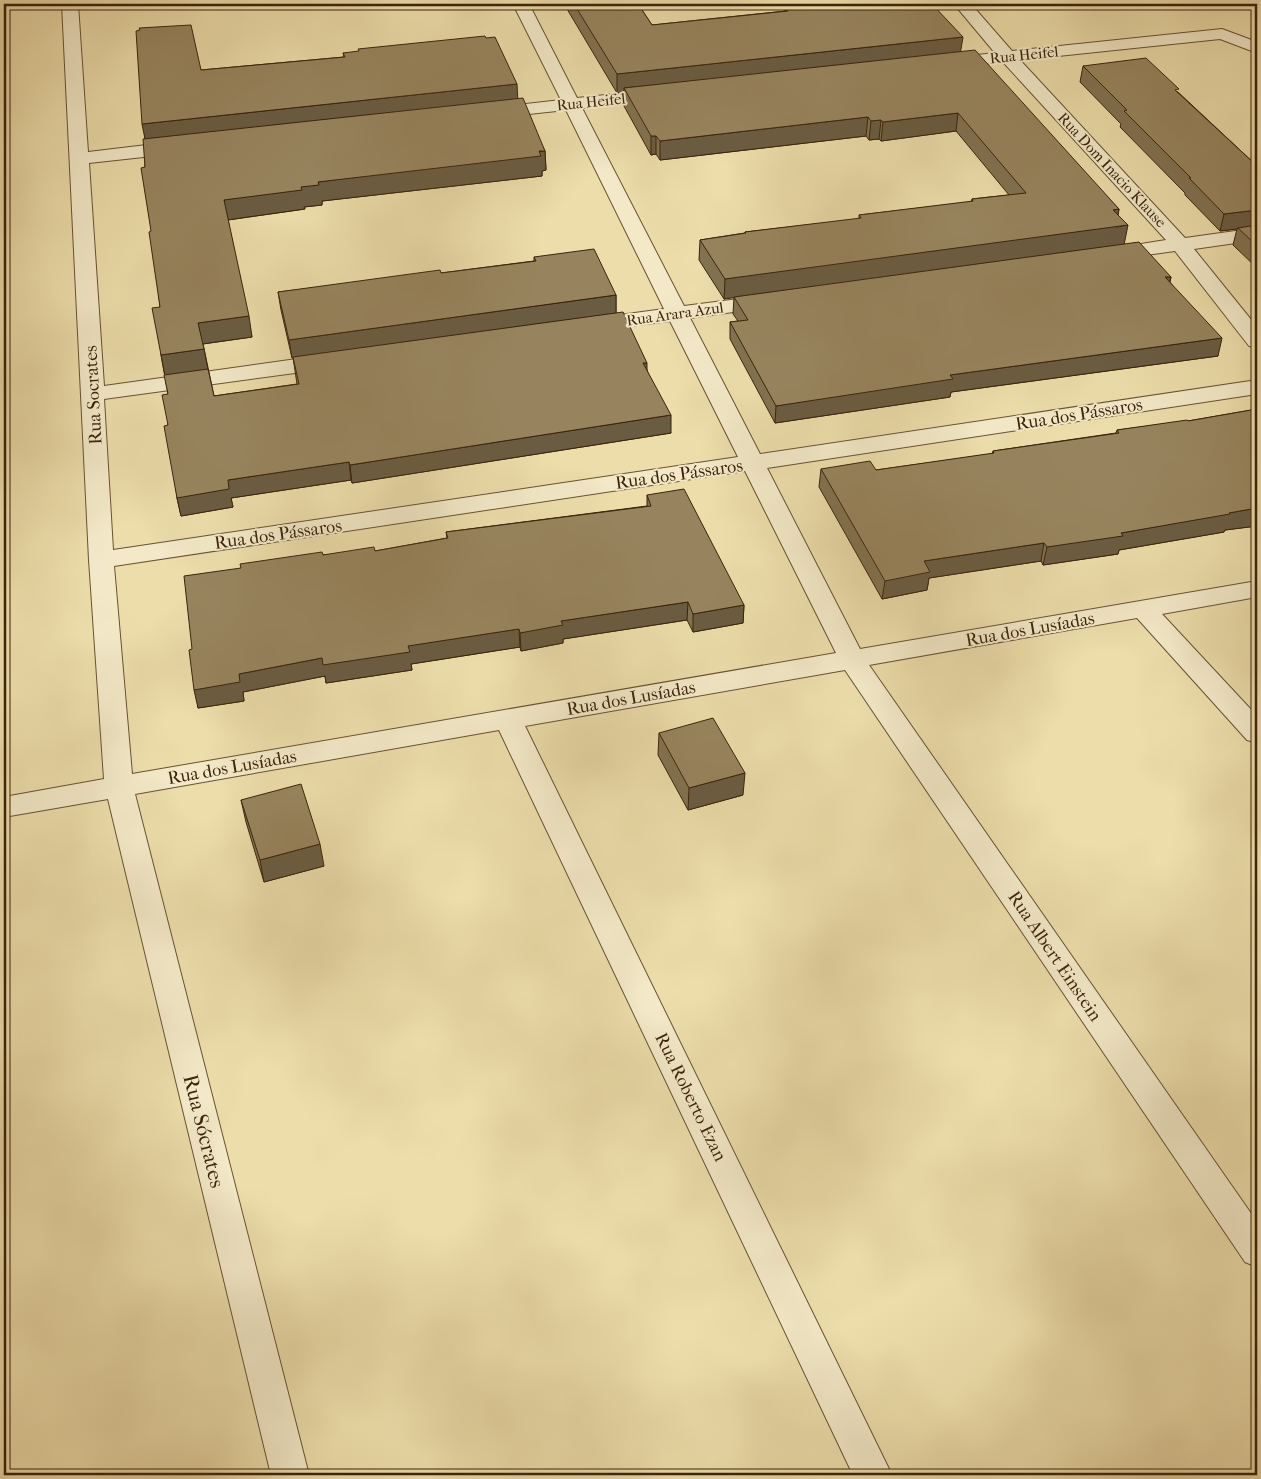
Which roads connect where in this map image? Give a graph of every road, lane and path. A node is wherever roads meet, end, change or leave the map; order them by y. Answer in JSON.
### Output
{"nodes":[{"id":1,"x":70,"y":4,"type":"edge"},
{"id":2,"x":521,"y":4,"type":"edge"},
{"id":3,"x":962,"y":4,"type":"edge"},
{"id":4,"x":1257,"y":48,"type":"edge"},
{"id":5,"x":1007,"y":56,"type":"junction"},
{"id":6,"x":928,"y":65,"type":"edge"},
{"id":7,"x":681,"y":92,"type":"edge"},
{"id":8,"x":572,"y":104,"type":"junction"},
{"id":9,"x":474,"y":114,"type":"edge"},
{"id":10,"x":198,"y":145,"type":"edge"},
{"id":11,"x":80,"y":158,"type":"junction"},
{"id":12,"x":1257,"y":234,"type":"edge"},
{"id":13,"x":1181,"y":244,"type":"junction"},
{"id":14,"x":1092,"y":257,"type":"edge"},
{"id":15,"x":786,"y":298,"type":"edge"},
{"id":16,"x":678,"y":313,"type":"junction"},
{"id":17,"x":571,"y":328,"type":"edge"},
{"id":18,"x":1257,"y":341,"type":"edge"},
{"id":19,"x":347,"y":359,"type":"edge"},
{"id":20,"x":1257,"y":387,"type":"edge"},
{"id":21,"x":93,"y":394,"type":"junction"},
{"id":22,"x":753,"y":463,"type":"junction"},
{"id":23,"x":101,"y":560,"type":"junction"},
{"id":24,"x":1257,"y":589,"type":"edge"},
{"id":25,"x":1143,"y":609,"type":"junction"},
{"id":26,"x":852,"y":660,"type":"junction"},
{"id":27,"x":508,"y":720,"type":"junction"},
{"id":28,"x":1257,"y":733,"type":"edge"},
{"id":29,"x":119,"y":787,"type":"junction"},
{"id":30,"x":4,"y":807,"type":"edge"},
{"id":31,"x":1257,"y":1251,"type":"edge"},
{"id":32,"x":290,"y":1475,"type":"edge"},
{"id":33,"x":873,"y":1475,"type":"edge"}],
"edges":[{"from":1,"to":11,"type":"street","name":"Rua Socrates"},
{"from":2,"to":8,"type":"street","name":"Rua Albert Einstein"},
{"from":3,"to":5,"type":"street","name":"Rua Dom Inacio Klause"},
{"from":4,"to":5,"type":"street","name":"Rua Heifel"},
{"from":5,"to":6,"type":"street","name":"Rua Heifel"},
{"from":5,"to":13,"type":"street","name":"Rua Dom Inacio Klause"},
{"from":7,"to":8,"type":"street","name":"Rua Heifel"},
{"from":8,"to":9,"type":"street","name":"Rua Heifel"},
{"from":8,"to":16,"type":"street","name":"Rua Albert Einstein"},
{"from":10,"to":11,"type":"street"},
{"from":11,"to":21,"type":"street","name":"Rua Socrates"},
{"from":12,"to":13,"type":"street"},
{"from":13,"to":14,"type":"street"},
{"from":13,"to":18,"type":"street","name":"Rua Dom Inacio Klause"},
{"from":15,"to":16,"type":"street","name":"Rua Arara Azul"},
{"from":16,"to":17,"type":"street","name":"Rua Arara Azul"},
{"from":16,"to":22,"type":"street","name":"Rua Albert Einstein"},
{"from":19,"to":21,"type":"street"},
{"from":20,"to":22,"type":"street","name":"Rua dos Pássaros"},
{"from":21,"to":23,"type":"street","name":"Rua Socrates"},
{"from":22,"to":23,"type":"street","name":"Rua dos Pássaros"},
{"from":22,"to":26,"type":"street","name":"Rua Albert Einstein"},
{"from":23,"to":29,"type":"street","name":"Rua Socrates"},
{"from":24,"to":25,"type":"street","name":"Rua dos Lusíadas"},
{"from":25,"to":26,"type":"street","name":"Rua dos Lusíadas"},
{"from":25,"to":28,"type":"street"},
{"from":26,"to":27,"type":"street","name":"Rua dos Lusíadas"},
{"from":26,"to":31,"type":"street","name":"Rua Albert Einstein"},
{"from":27,"to":29,"type":"street","name":"Rua dos Lusíadas"},
{"from":27,"to":33,"type":"street","name":"Rua Roberto Ezan"},
{"from":29,"to":30,"type":"street","name":"Rua dos Lusíadas"},
{"from":29,"to":32,"type":"street","name":"Rua Sócrates"}]}
